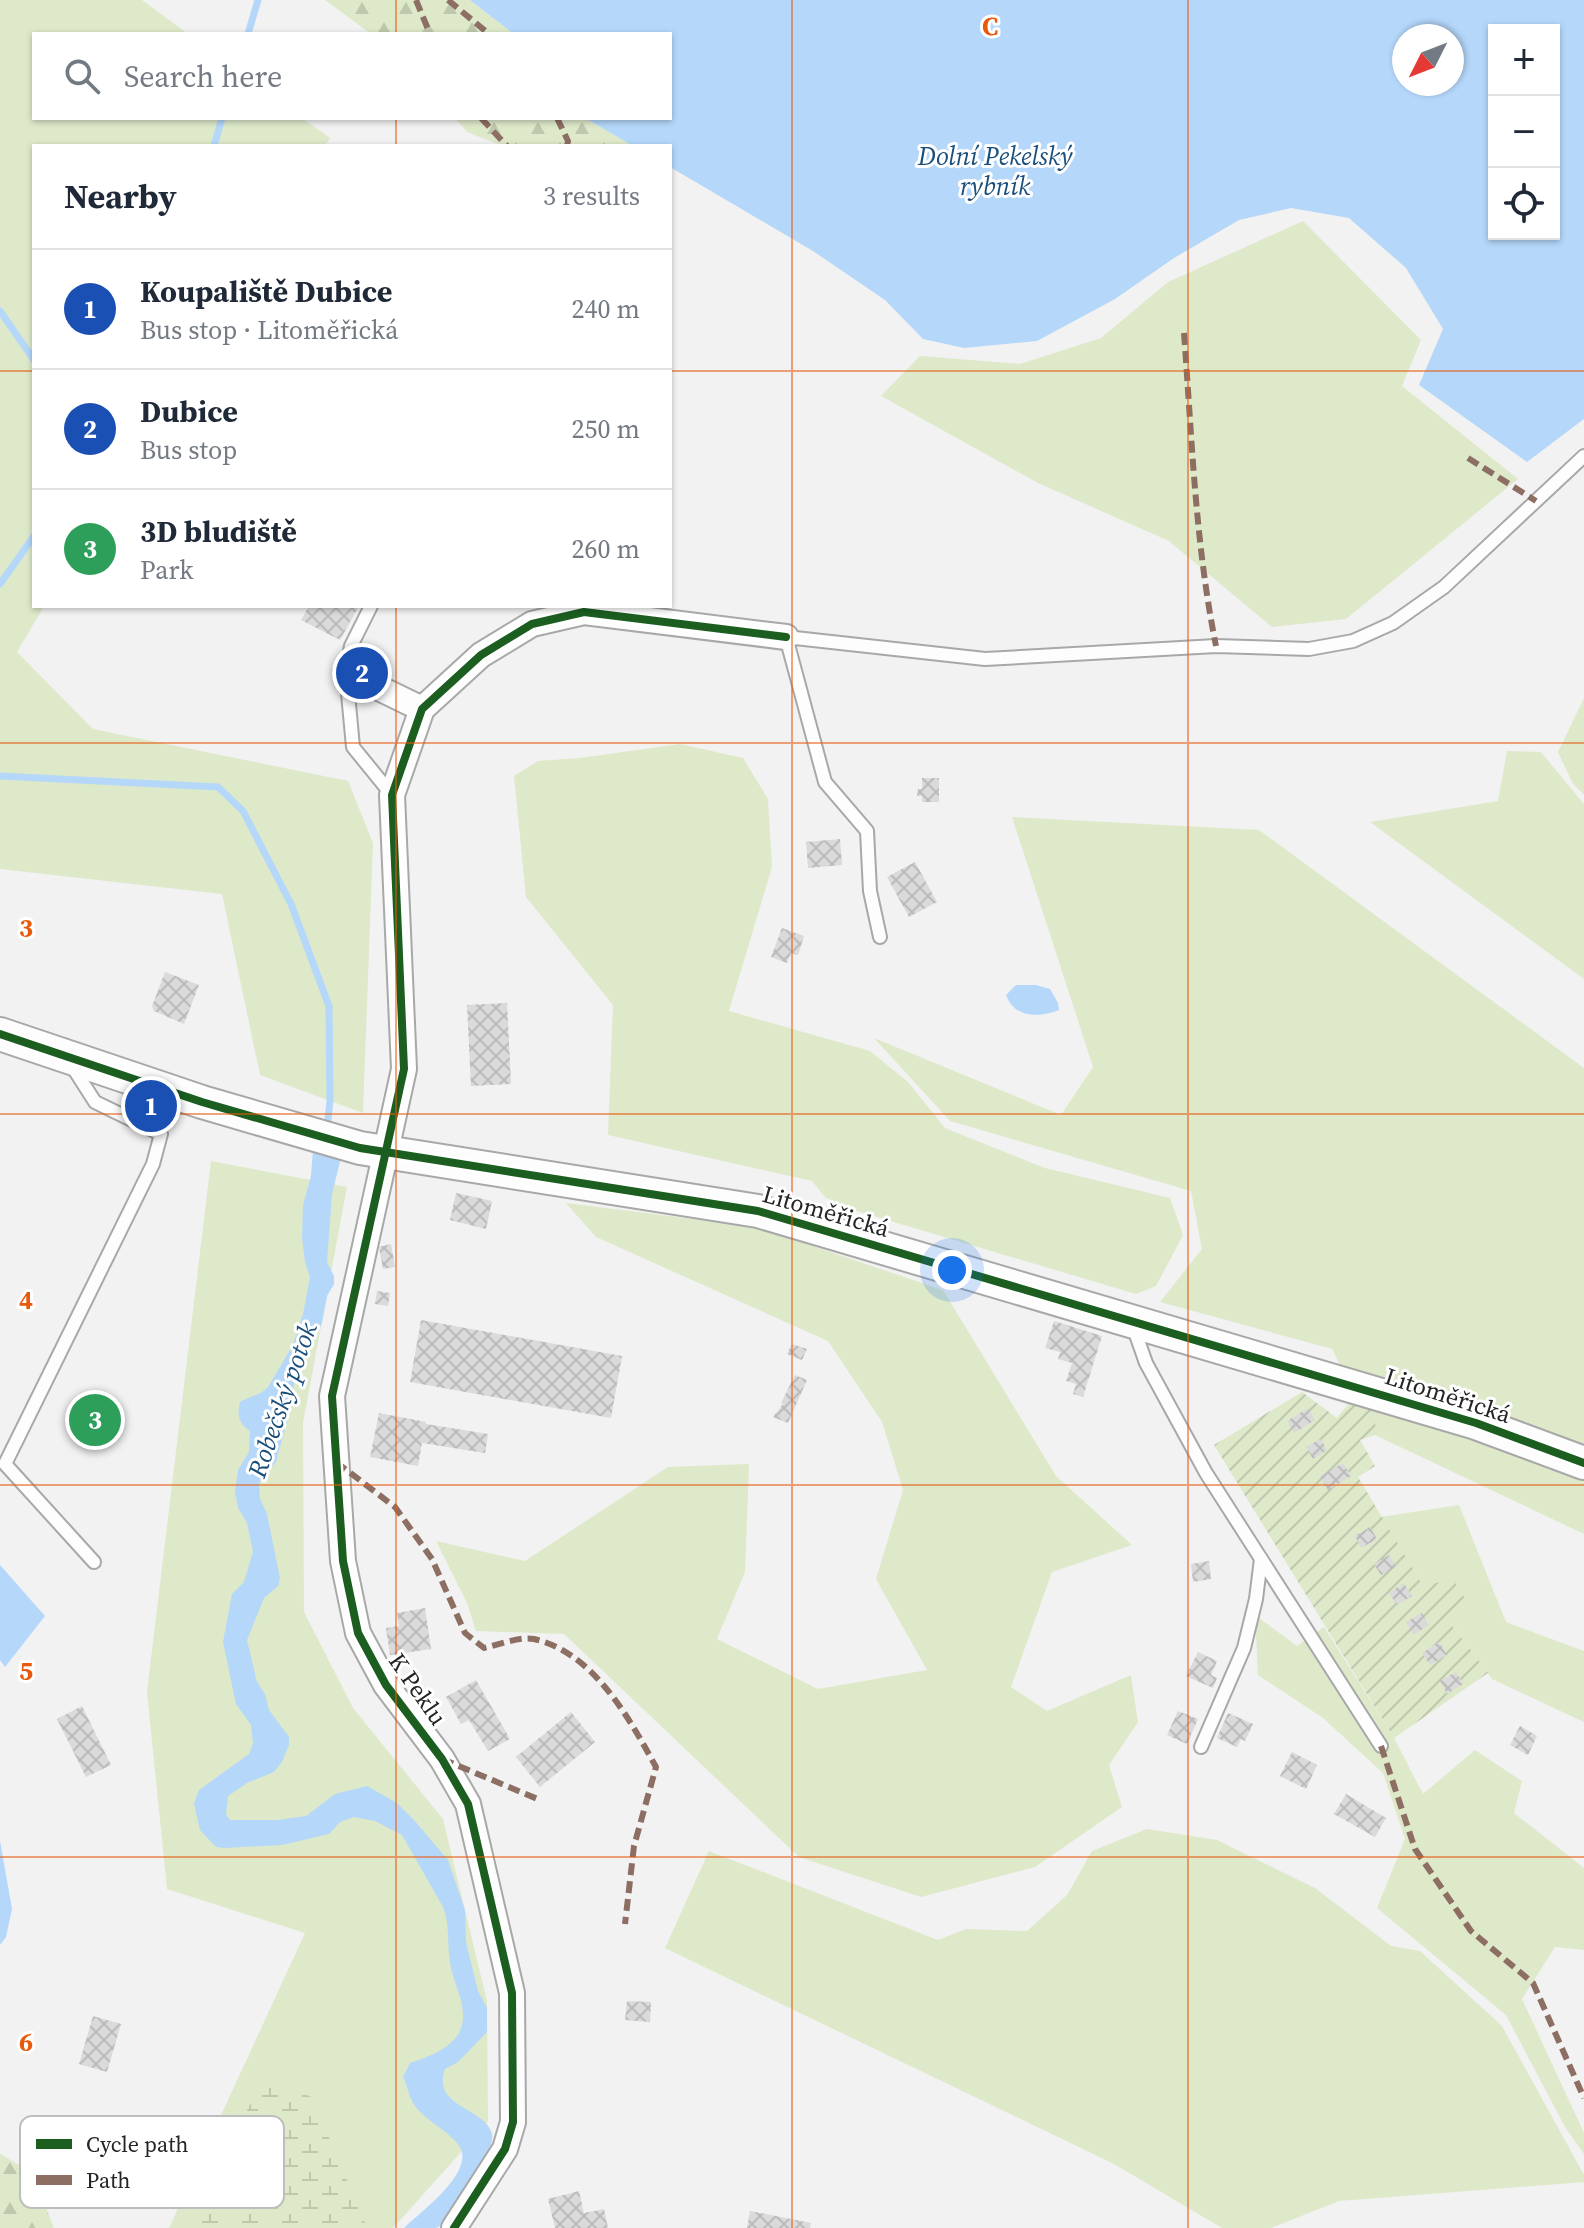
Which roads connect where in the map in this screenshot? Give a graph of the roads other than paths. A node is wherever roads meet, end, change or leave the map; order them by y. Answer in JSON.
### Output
{"nodes":[{"id":1,"x":1584,"y":456,"type":"edge"},
{"id":2,"x":370,"y":608,"type":"edge"},
{"id":3,"x":534,"y":615,"type":"edge"},
{"id":4,"x":786,"y":637,"type":"junction"},
{"id":5,"x":346,"y":672,"type":"junction"},
{"id":6,"x":422,"y":709,"type":"junction"},
{"id":7,"x":392,"y":795,"type":"junction"},
{"id":8,"x":880,"y":937,"type":"dead end"},
{"id":9,"x":0,"y":1034,"type":"edge"},
{"id":10,"x":66,"y":1056,"type":"junction"},
{"id":11,"x":372,"y":1150,"type":"junction"},
{"id":12,"x":1131,"y":1321,"type":"junction"},
{"id":13,"x":1584,"y":1463,"type":"edge"},
{"id":14,"x":1261,"y":1559,"type":"junction"},
{"id":15,"x":94,"y":1562,"type":"dead end"},
{"id":16,"x":1381,"y":1746,"type":"dead end"},
{"id":17,"x":1201,"y":1747,"type":"dead end"},
{"id":18,"x":454,"y":2228,"type":"edge"}],
"edges":[{"from":1,"to":4,"type":"lane"},
{"from":2,"to":5,"type":"lane"},
{"from":3,"to":4,"type":"street"},
{"from":3,"to":6,"type":"street"},
{"from":4,"to":8,"type":"lane"},
{"from":5,"to":6,"type":"street"},
{"from":5,"to":7,"type":"lane"},
{"from":6,"to":7,"type":"street"},
{"from":7,"to":11,"type":"street","name":"K Peklu"},
{"from":9,"to":10,"type":"street","name":"Litoměřická"},
{"from":10,"to":11,"type":"street","name":"Litoměřická"},
{"from":10,"to":15,"type":"lane"},
{"from":11,"to":12,"type":"street","name":"Litoměřická"},
{"from":11,"to":18,"type":"street","name":"K Peklu"},
{"from":12,"to":13,"type":"street","name":"Litoměřická"},
{"from":12,"to":14,"type":"lane"},
{"from":14,"to":16,"type":"lane"},
{"from":14,"to":17,"type":"lane"}]}
